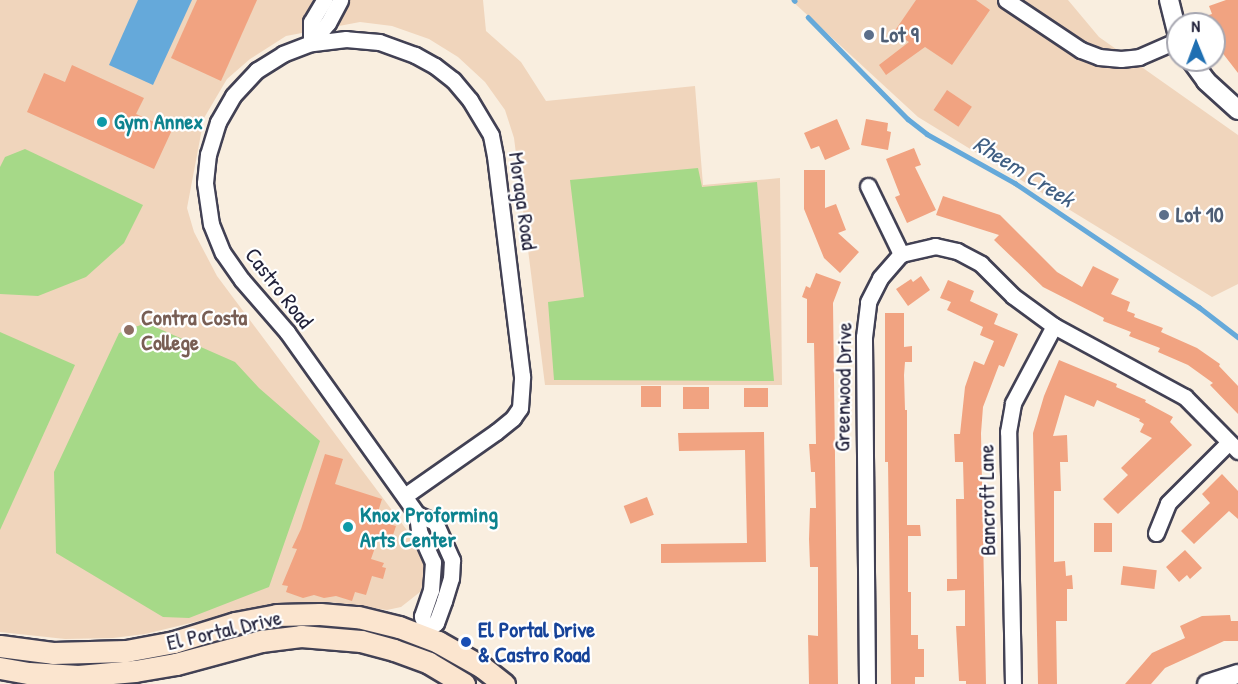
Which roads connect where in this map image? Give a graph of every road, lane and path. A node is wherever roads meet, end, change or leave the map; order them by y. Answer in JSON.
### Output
{"nodes":[{"id":1,"x":324,"y":0,"type":"edge"},
{"id":2,"x":340,"y":0,"type":"edge"},
{"id":3,"x":1006,"y":0,"type":"edge"},
{"id":4,"x":311,"y":43,"type":"junction"},
{"id":5,"x":1166,"y":45,"type":"edge"},
{"id":6,"x":257,"y":70,"type":"joint"},
{"id":7,"x":1200,"y":72,"type":"edge"},
{"id":8,"x":1238,"y":110,"type":"edge"},
{"id":9,"x":868,"y":186,"type":"dead end"},
{"id":10,"x":901,"y":254,"type":"junction"},
{"id":11,"x":1054,"y":326,"type":"junction"},
{"id":12,"x":1233,"y":447,"type":"edge"},
{"id":13,"x":406,"y":495,"type":"junction"},
{"id":14,"x":1156,"y":534,"type":"dead end"},
{"id":15,"x":425,"y":633,"type":"junction"},
{"id":16,"x":0,"y":646,"type":"edge"},
{"id":17,"x":416,"y":658,"type":"junction"},
{"id":18,"x":0,"y":668,"type":"edge"},
{"id":19,"x":1238,"y":674,"type":"edge"},
{"id":20,"x":464,"y":684,"type":"edge"},
{"id":21,"x":504,"y":684,"type":"edge"},
{"id":22,"x":867,"y":684,"type":"edge"},
{"id":23,"x":1013,"y":684,"type":"edge"},
{"id":24,"x":1207,"y":684,"type":"edge"}],
"edges":[{"from":1,"to":4,"type":"street"},
{"from":2,"to":4,"type":"street"},
{"from":3,"to":5,"type":"street"},
{"from":4,"to":6,"type":"street","name":"Moraga Road"},
{"from":4,"to":13,"type":"street","name":"Moraga Road"},
{"from":6,"to":13,"type":"street","name":"Castro Road"},
{"from":7,"to":8,"type":"street"},
{"from":9,"to":10,"type":"street"},
{"from":10,"to":11,"type":"street"},
{"from":10,"to":22,"type":"street","name":"Greenwood Drive"},
{"from":11,"to":12,"type":"street"},
{"from":11,"to":23,"type":"street","name":"Bancroft Lane"},
{"from":12,"to":14,"type":"street"},
{"from":13,"to":15,"type":"street","name":"Castro Road"},
{"from":15,"to":16,"type":"main road","name":"El Portal Drive"},
{"from":15,"to":17,"type":"street","name":"Castro Road"},
{"from":15,"to":21,"type":"main road","name":"El Portal Drive"},
{"from":17,"to":18,"type":"main road","name":"El Portal Drive"},
{"from":17,"to":20,"type":"main road","name":"El Portal Drive"},
{"from":19,"to":24,"type":"street"}]}
